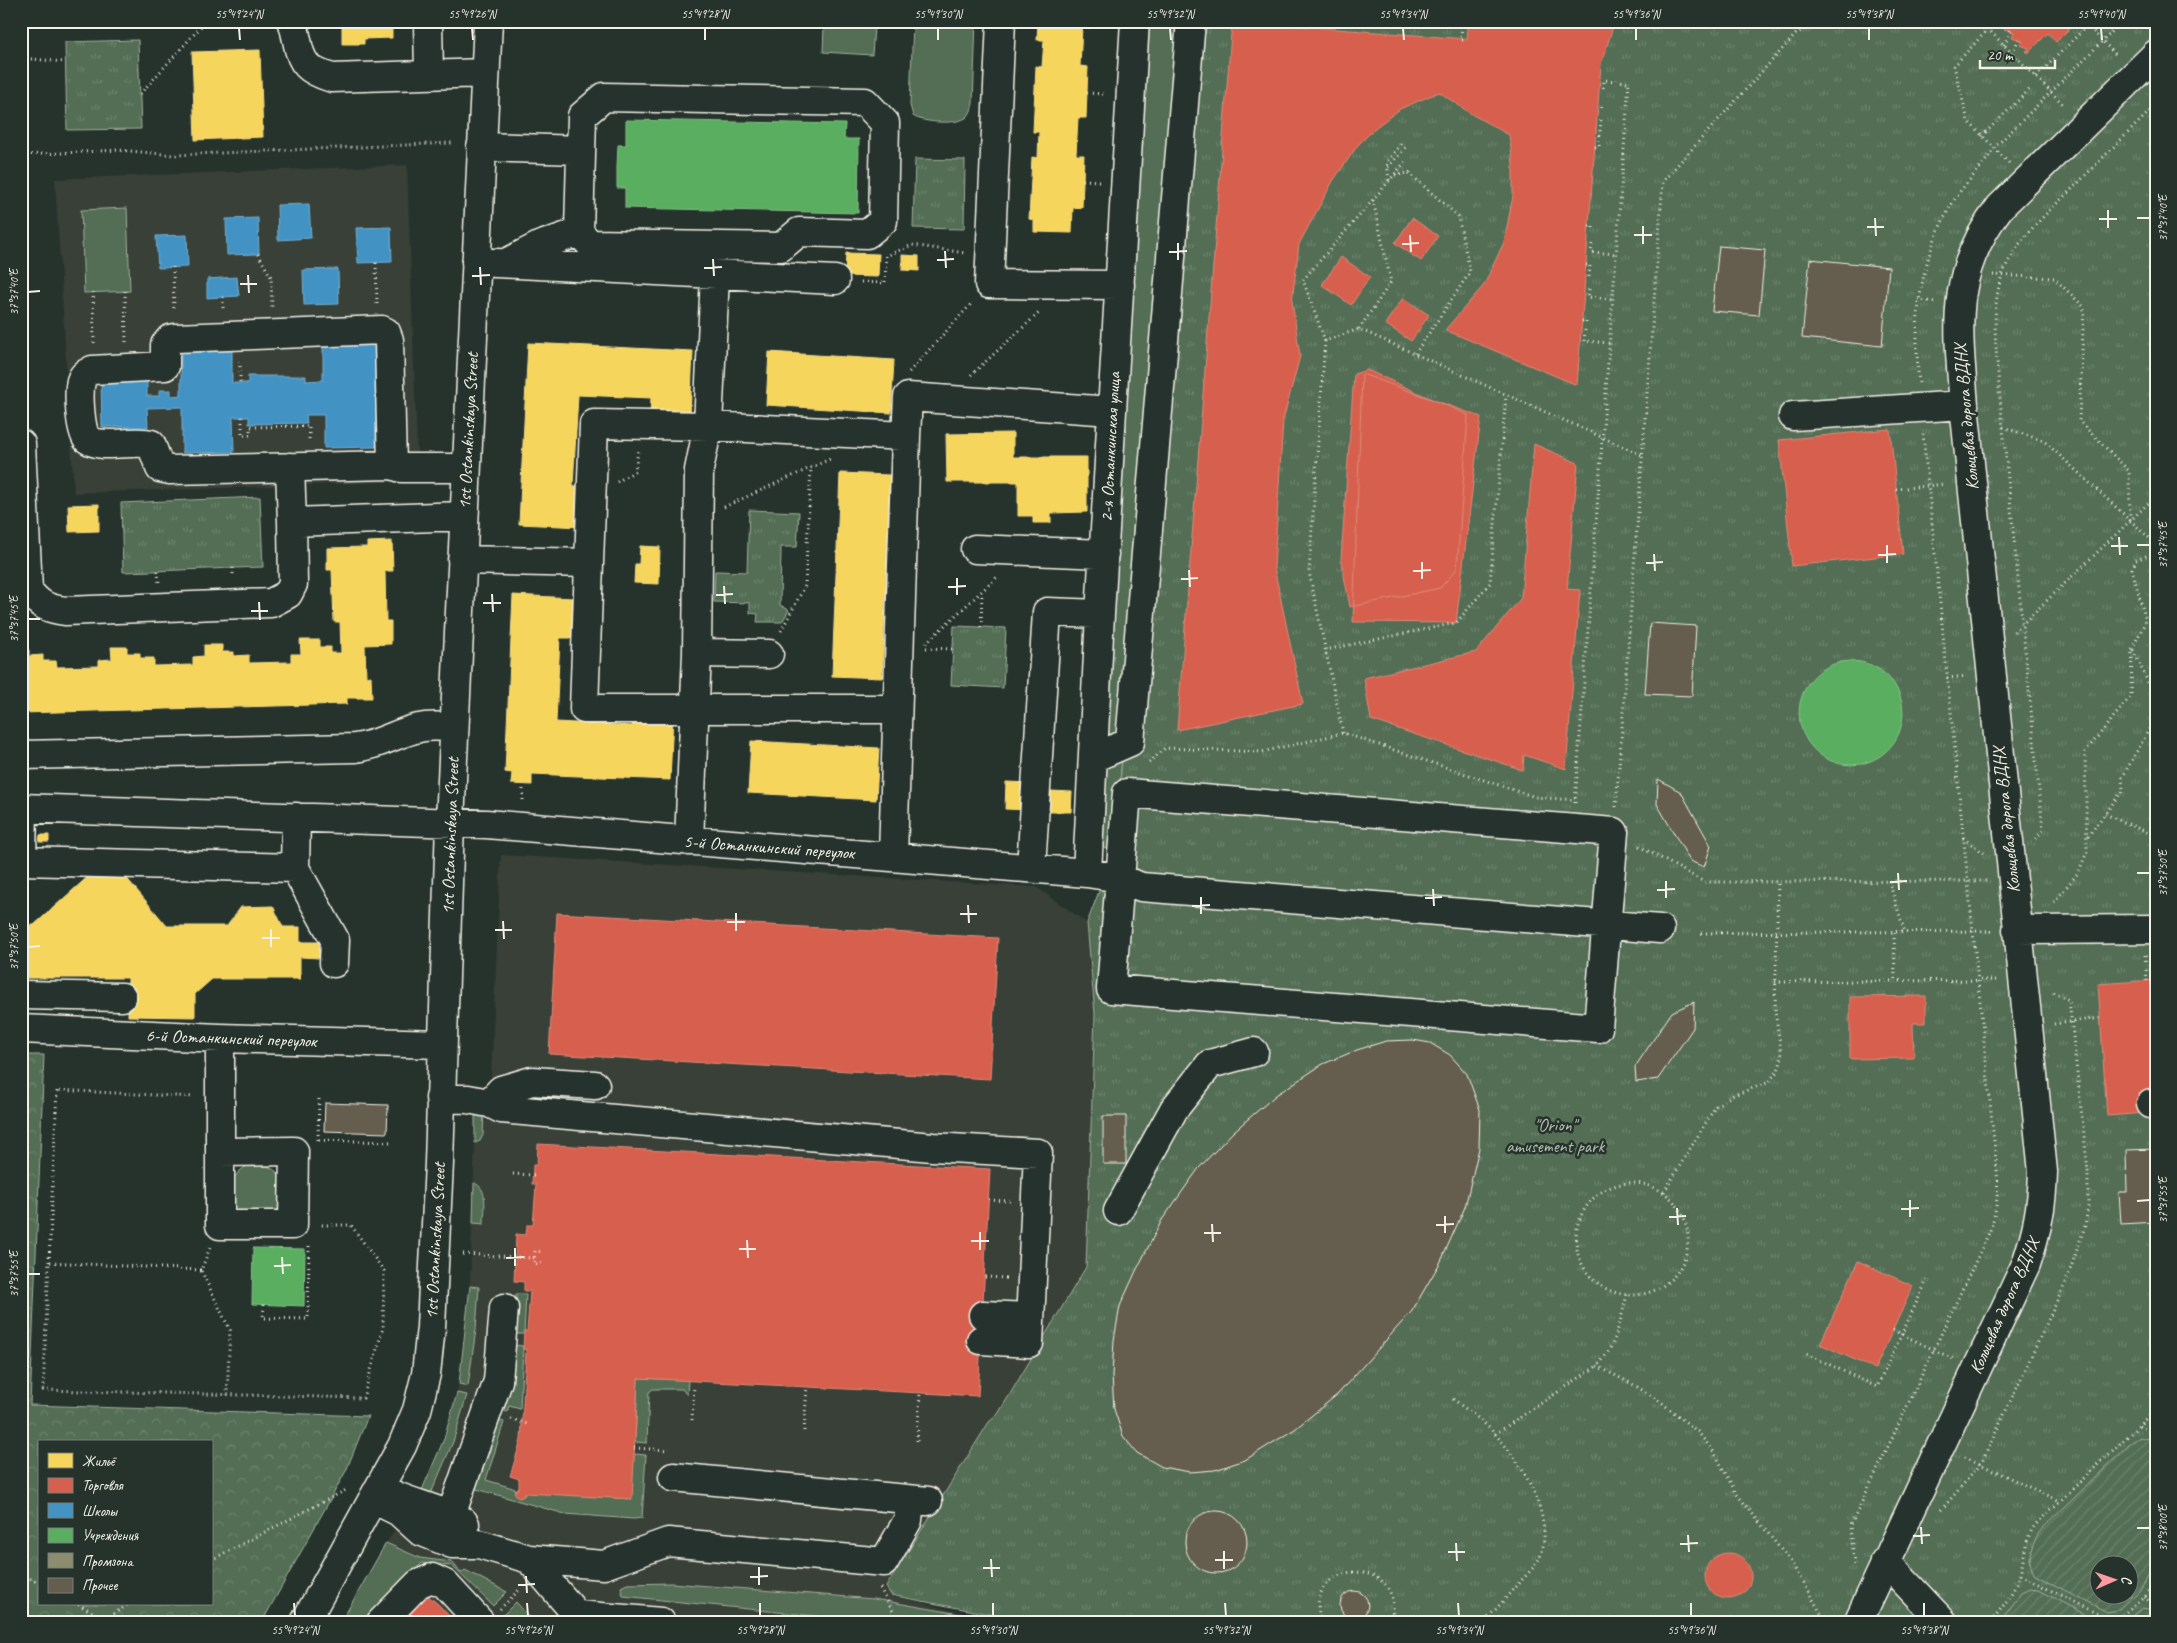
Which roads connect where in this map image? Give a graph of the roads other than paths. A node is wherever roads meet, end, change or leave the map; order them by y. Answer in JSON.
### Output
{"nodes":[{"id":1,"x":291,"y":21,"type":"edge"},
{"id":2,"x":428,"y":21,"type":"edge"},
{"id":3,"x":488,"y":21,"type":"edge"},
{"id":4,"x":1001,"y":21,"type":"edge"},
{"id":5,"x":1135,"y":21,"type":"edge"},
{"id":6,"x":1191,"y":21,"type":"edge"},
{"id":7,"x":2155,"y":58,"type":"edge"},
{"id":8,"x":485,"y":73,"type":"junction"},
{"id":9,"x":429,"y":74,"type":"junction"},
{"id":10,"x":481,"y":147,"type":"junction"},
{"id":11,"x":581,"y":150,"type":"junction"},
{"id":12,"x":579,"y":232,"type":"junction"},
{"id":13,"x":476,"y":262,"type":"junction"},
{"id":14,"x":506,"y":263,"type":"junction"},
{"id":15,"x":715,"y":275,"type":"junction"},
{"id":16,"x":835,"y":280,"type":"road end"},
{"id":17,"x":1120,"y":285,"type":"junction"},
{"id":18,"x":1964,"y":405,"type":"junction"},
{"id":19,"x":1112,"y":411,"type":"junction"},
{"id":20,"x":1793,"y":416,"type":"dead end"},
{"id":21,"x":708,"y":426,"type":"junction"},
{"id":22,"x":906,"y":436,"type":"junction"},
{"id":23,"x":21,"y":444,"type":"edge"},
{"id":24,"x":392,"y":465,"type":"junction"},
{"id":25,"x":290,"y":467,"type":"junction"},
{"id":26,"x":466,"y":468,"type":"junction"},
{"id":27,"x":464,"y":516,"type":"junction"},
{"id":28,"x":292,"y":522,"type":"junction"},
{"id":29,"x":975,"y":549,"type":"dead end"},
{"id":30,"x":1104,"y":554,"type":"junction"},
{"id":31,"x":462,"y":560,"type":"junction"},
{"id":32,"x":589,"y":563,"type":"junction"},
{"id":33,"x":1100,"y":614,"type":"junction"},
{"id":34,"x":697,"y":653,"type":"junction"},
{"id":35,"x":769,"y":654,"type":"road end"},
{"id":36,"x":694,"y":709,"type":"junction"},
{"id":37,"x":897,"y":709,"type":"junction"},
{"id":38,"x":454,"y":727,"type":"junction"},
{"id":39,"x":21,"y":755,"type":"edge"},
{"id":40,"x":1092,"y":758,"type":"junction"},
{"id":41,"x":22,"y":808,"type":"edge"},
{"id":42,"x":296,"y":817,"type":"junction"},
{"id":43,"x":450,"y":822,"type":"junction"},
{"id":44,"x":689,"y":841,"type":"junction"},
{"id":45,"x":893,"y":856,"type":"junction"},
{"id":46,"x":21,"y":861,"type":"edge"},
{"id":47,"x":295,"y":868,"type":"junction"},
{"id":48,"x":1032,"y":868,"type":"junction"},
{"id":49,"x":1087,"y":873,"type":"junction"},
{"id":50,"x":1131,"y":883,"type":"junction"},
{"id":51,"x":1606,"y":925,"type":"junction"},
{"id":52,"x":1660,"y":929,"type":"dead end"},
{"id":53,"x":2156,"y":929,"type":"edge"},
{"id":54,"x":2017,"y":930,"type":"junction"},
{"id":55,"x":334,"y":963,"type":"dead end"},
{"id":56,"x":21,"y":995,"type":"edge"},
{"id":57,"x":122,"y":996,"type":"dead end"},
{"id":58,"x":21,"y":1029,"type":"edge"},
{"id":59,"x":220,"y":1038,"type":"junction"},
{"id":60,"x":442,"y":1044,"type":"junction"},
{"id":61,"x":1254,"y":1052,"type":"dead end"},
{"id":62,"x":595,"y":1085,"type":"dead end"},
{"id":63,"x":440,"y":1098,"type":"junction"},
{"id":64,"x":489,"y":1103,"type":"junction"},
{"id":65,"x":220,"y":1152,"type":"junction"},
{"id":66,"x":1118,"y":1211,"type":"dead end"},
{"id":67,"x":504,"y":1308,"type":"dead end"},
{"id":68,"x":982,"y":1328,"type":"dead end"},
{"id":69,"x":673,"y":1477,"type":"dead end"},
{"id":70,"x":367,"y":1492,"type":"junction"},
{"id":71,"x":451,"y":1515,"type":"junction"},
{"id":72,"x":479,"y":1544,"type":"junction"},
{"id":73,"x":529,"y":1559,"type":"junction"},
{"id":74,"x":1885,"y":1561,"type":"junction"},
{"id":75,"x":305,"y":1622,"type":"edge"},
{"id":76,"x":382,"y":1622,"type":"edge"},
{"id":77,"x":480,"y":1622,"type":"edge"},
{"id":78,"x":660,"y":1622,"type":"edge"},
{"id":79,"x":1858,"y":1622,"type":"edge"},
{"id":80,"x":1943,"y":1622,"type":"edge"}],
"edges":[{"from":1,"to":9,"type":"street"},
{"from":2,"to":9,"type":"street"},
{"from":3,"to":8,"type":"street","name":"1st Ostankinskaya Street"},
{"from":4,"to":17,"type":"street"},
{"from":5,"to":17,"type":"street","name":"2-я Останкинская улица"},
{"from":6,"to":40,"type":"street"},
{"from":7,"to":18,"type":"street","name":"Кольцевая дорога ВДНХ"},
{"from":8,"to":9,"type":"street"},
{"from":8,"to":10,"type":"street","name":"1st Ostankinskaya Street"},
{"from":10,"to":11,"type":"street"},
{"from":10,"to":13,"type":"street","name":"1st Ostankinskaya Street"},
{"from":11,"to":12,"type":"street"},
{"from":11,"to":12,"type":"street"},
{"from":12,"to":14,"type":"street"},
{"from":13,"to":14,"type":"street"},
{"from":13,"to":26,"type":"street","name":"1st Ostankinskaya Street"},
{"from":14,"to":15,"type":"street"},
{"from":15,"to":16,"type":"street"},
{"from":15,"to":21,"type":"street"},
{"from":17,"to":19,"type":"street","name":"2-я Останкинская улица"},
{"from":18,"to":20,"type":"street"},
{"from":18,"to":54,"type":"street","name":"Кольцевая дорога ВДНХ"},
{"from":19,"to":22,"type":"street"},
{"from":19,"to":30,"type":"street","name":"2-я Останкинская улица"},
{"from":21,"to":22,"type":"street"},
{"from":21,"to":32,"type":"street"},
{"from":21,"to":34,"type":"street"},
{"from":22,"to":37,"type":"street"},
{"from":23,"to":28,"type":"street"},
{"from":24,"to":25,"type":"street"},
{"from":24,"to":25,"type":"street"},
{"from":24,"to":26,"type":"street"},
{"from":25,"to":28,"type":"street"},
{"from":26,"to":27,"type":"street","name":"1st Ostankinskaya Street"},
{"from":27,"to":28,"type":"street"},
{"from":27,"to":31,"type":"street","name":"1st Ostankinskaya Street"},
{"from":29,"to":30,"type":"street"},
{"from":30,"to":33,"type":"street","name":"2-я Останкинская улица"},
{"from":31,"to":32,"type":"street"},
{"from":31,"to":38,"type":"street","name":"1st Ostankinskaya Street"},
{"from":32,"to":36,"type":"street"},
{"from":33,"to":40,"type":"street","name":"2-я Останкинская улица"},
{"from":33,"to":48,"type":"street"},
{"from":34,"to":35,"type":"street"},
{"from":34,"to":36,"type":"street"},
{"from":36,"to":37,"type":"street"},
{"from":36,"to":44,"type":"street"},
{"from":37,"to":45,"type":"street"},
{"from":38,"to":39,"type":"street"},
{"from":38,"to":43,"type":"street","name":"1st Ostankinskaya Street"},
{"from":40,"to":49,"type":"street","name":"2-я Останкинская улица"},
{"from":41,"to":42,"type":"street","name":"5-й Останкинский переулок"},
{"from":41,"to":46,"type":"street"},
{"from":42,"to":43,"type":"street","name":"5-й Останкинский переулок"},
{"from":42,"to":47,"type":"street"},
{"from":43,"to":44,"type":"street","name":"5-й Останкинский переулок"},
{"from":43,"to":60,"type":"street","name":"1st Ostankinskaya Street"},
{"from":44,"to":45,"type":"street","name":"5-й Останкинский переулок"},
{"from":45,"to":48,"type":"street","name":"5-й Останкинский переулок"},
{"from":46,"to":47,"type":"street"},
{"from":47,"to":55,"type":"street"},
{"from":48,"to":49,"type":"street","name":"5-й Останкинский переулок"},
{"from":49,"to":50,"type":"street","name":"5-й Останкинский переулок"},
{"from":50,"to":51,"type":"street","name":"5-й Останкинский переулок"},
{"from":50,"to":51,"type":"street"},
{"from":50,"to":51,"type":"street"},
{"from":51,"to":52,"type":"street","name":"5-й Останкинский переулок"},
{"from":53,"to":54,"type":"street"},
{"from":54,"to":74,"type":"street","name":"Кольцевая дорога ВДНХ"},
{"from":56,"to":57,"type":"street"},
{"from":58,"to":59,"type":"street","name":"6-й Останкинский переулок"},
{"from":59,"to":60,"type":"street","name":"6-й Останкинский переулок"},
{"from":59,"to":65,"type":"street"},
{"from":60,"to":63,"type":"street","name":"1st Ostankinskaya Street"},
{"from":61,"to":66,"type":"street"},
{"from":62,"to":64,"type":"street"},
{"from":63,"to":64,"type":"street"},
{"from":63,"to":70,"type":"street","name":"1st Ostankinskaya Street"},
{"from":64,"to":68,"type":"street"},
{"from":65,"to":65,"type":"street"},
{"from":67,"to":71,"type":"street"},
{"from":69,"to":73,"type":"street"},
{"from":70,"to":71,"type":"street"},
{"from":70,"to":72,"type":"street"},
{"from":70,"to":75,"type":"street","name":"1st Ostankinskaya Street"},
{"from":71,"to":72,"type":"street"},
{"from":72,"to":73,"type":"street"},
{"from":73,"to":78,"type":"street"},
{"from":74,"to":79,"type":"street","name":"Кольцевая дорога ВДНХ"},
{"from":74,"to":80,"type":"street"},
{"from":76,"to":77,"type":"street"}]}
